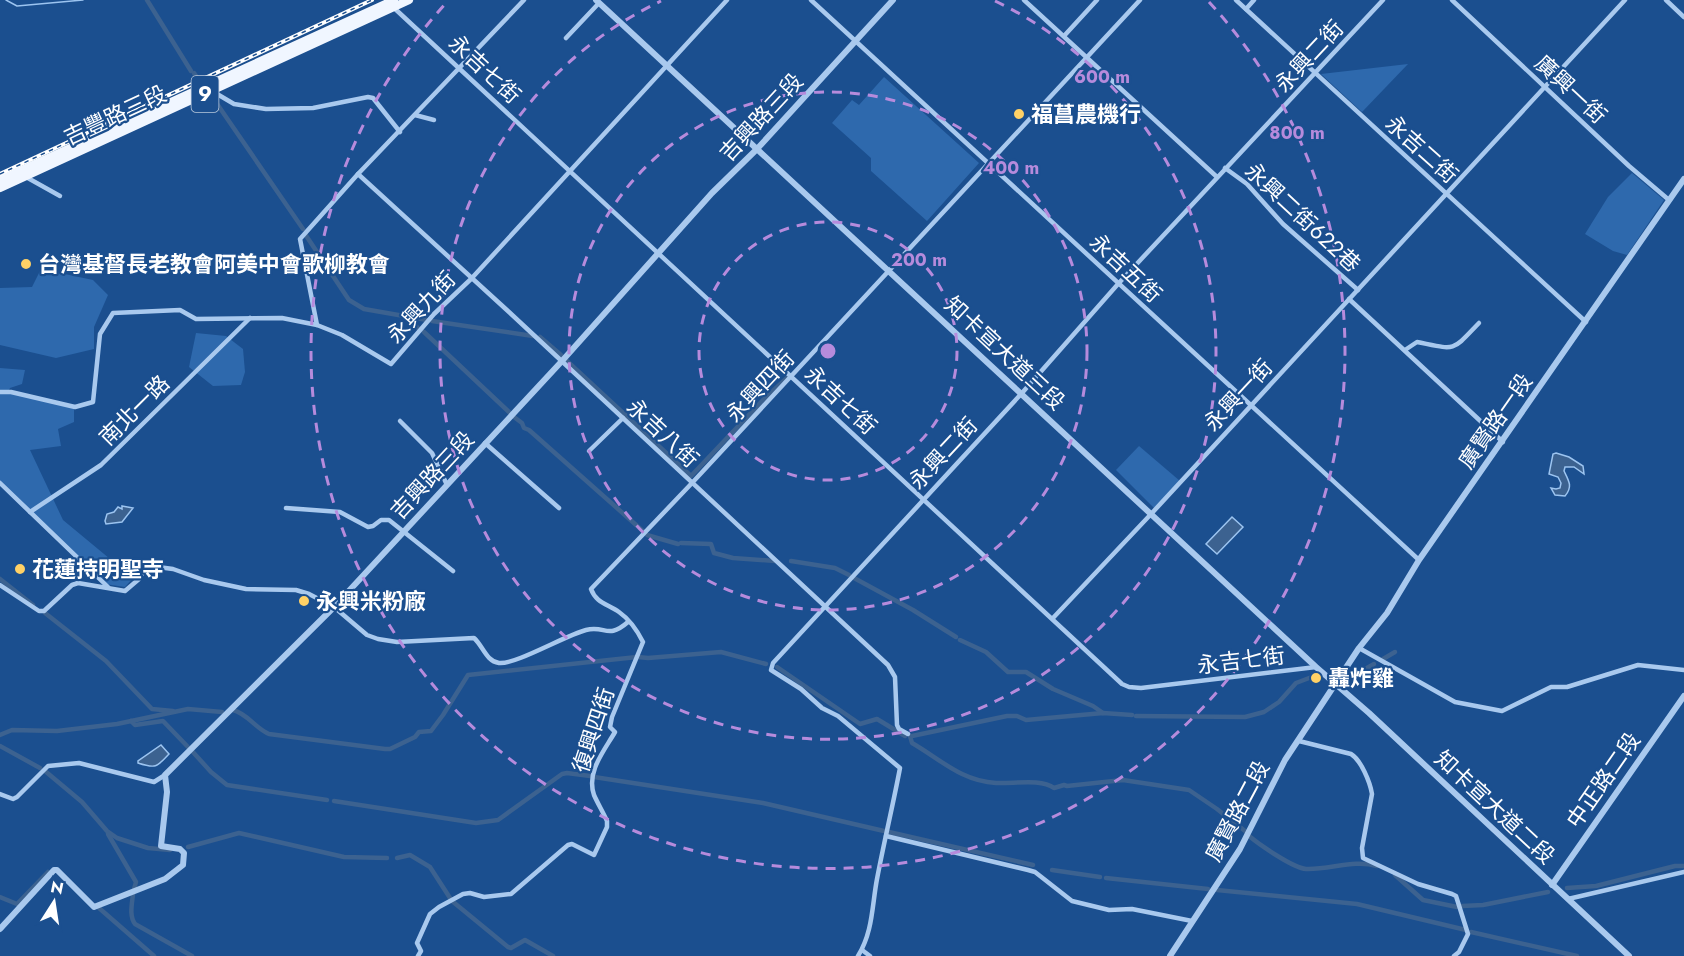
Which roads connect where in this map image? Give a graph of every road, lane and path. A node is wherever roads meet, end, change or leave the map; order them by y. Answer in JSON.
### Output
{"nodes":[{"id":1,"x":409,"y":0,"type":"edge"},
{"id":2,"x":524,"y":0,"type":"edge"},
{"id":3,"x":727,"y":0,"type":"edge"},
{"id":4,"x":810,"y":0,"type":"edge"},
{"id":5,"x":893,"y":0,"type":"edge"},
{"id":6,"x":1097,"y":0,"type":"edge"},
{"id":7,"x":1140,"y":0,"type":"edge"},
{"id":8,"x":1236,"y":0,"type":"edge"},
{"id":9,"x":1254,"y":0,"type":"edge"},
{"id":10,"x":1383,"y":0,"type":"edge"},
{"id":11,"x":1452,"y":0,"type":"edge"},
{"id":12,"x":1625,"y":0,"type":"edge"},
{"id":13,"x":1666,"y":0,"type":"edge"},
{"id":14,"x":1027,"y":1,"type":"edge"},
{"id":15,"x":597,"y":2,"type":"edge"},
{"id":16,"x":393,"y":4,"type":"edge"},
{"id":17,"x":1246,"y":9,"type":"junction"},
{"id":18,"x":1684,"y":17,"type":"edge"},
{"id":19,"x":1064,"y":36,"type":"junction"},
{"id":20,"x":566,"y":38,"type":"dead end"},
{"id":21,"x":855,"y":42,"type":"junction"},
{"id":22,"x":1087,"y":57,"type":"junction"},
{"id":23,"x":667,"y":65,"type":"junction"},
{"id":24,"x":459,"y":69,"type":"junction"},
{"id":25,"x":1316,"y":74,"type":"junction"},
{"id":26,"x":222,"y":82,"type":"junction"},
{"id":27,"x":1546,"y":87,"type":"junction"},
{"id":28,"x":212,"y":91,"type":"junction"},
{"id":29,"x":415,"y":115,"type":"junction"},
{"id":30,"x":434,"y":120,"type":"dead end"},
{"id":31,"x":400,"y":132,"type":"junction"},
{"id":32,"x":757,"y":149,"type":"junction"},
{"id":33,"x":988,"y":163,"type":"junction"},
{"id":34,"x":1225,"y":168,"type":"junction"},
{"id":35,"x":571,"y":171,"type":"junction"},
{"id":36,"x":358,"y":174,"type":"junction"},
{"id":37,"x":25,"y":177,"type":"junction"},
{"id":38,"x":1217,"y":177,"type":"junction"},
{"id":39,"x":1684,"y":179,"type":"edge"},
{"id":40,"x":0,"y":180,"type":"edge"},
{"id":41,"x":0,"y":188,"type":"edge"},
{"id":42,"x":1446,"y":194,"type":"junction"},
{"id":43,"x":60,"y":196,"type":"dead end"},
{"id":44,"x":1669,"y":200,"type":"junction"},
{"id":45,"x":659,"y":253,"type":"junction"},
{"id":46,"x":888,"y":270,"type":"junction"},
{"id":47,"x":471,"y":279,"type":"junction"},
{"id":48,"x":1118,"y":284,"type":"junction"},
{"id":49,"x":1358,"y":290,"type":"junction"},
{"id":50,"x":1349,"y":299,"type":"junction"},
{"id":51,"x":250,"y":318,"type":"junction"},
{"id":52,"x":1586,"y":322,"type":"junction"},
{"id":53,"x":1479,"y":323,"type":"dead end"},
{"id":54,"x":317,"y":325,"type":"junction"},
{"id":55,"x":1405,"y":350,"type":"junction"},
{"id":56,"x":562,"y":361,"type":"junction"},
{"id":57,"x":791,"y":377,"type":"junction"},
{"id":58,"x":0,"y":392,"type":"edge"},
{"id":59,"x":1022,"y":393,"type":"junction"},
{"id":60,"x":1251,"y":405,"type":"junction"},
{"id":61,"x":622,"y":418,"type":"junction"},
{"id":62,"x":400,"y":421,"type":"dead end"},
{"id":63,"x":1503,"y":442,"type":"junction"},
{"id":64,"x":485,"y":443,"type":"junction"},
{"id":65,"x":589,"y":451,"type":"dead end"},
{"id":66,"x":0,"y":483,"type":"edge"},
{"id":67,"x":692,"y":483,"type":"junction"},
{"id":68,"x":447,"y":485,"type":"junction"},
{"id":69,"x":923,"y":498,"type":"junction"},
{"id":70,"x":286,"y":508,"type":"dead end"},
{"id":71,"x":559,"y":508,"type":"dead end"},
{"id":72,"x":30,"y":512,"type":"junction"},
{"id":73,"x":1152,"y":513,"type":"junction"},
{"id":74,"x":404,"y":531,"type":"junction"},
{"id":75,"x":1419,"y":560,"type":"junction"},
{"id":76,"x":453,"y":571,"type":"dead end"},
{"id":77,"x":598,"y":582,"type":"joint"},
{"id":78,"x":0,"y":585,"type":"edge"},
{"id":79,"x":109,"y":588,"type":"junction"},
{"id":80,"x":825,"y":605,"type":"junction"},
{"id":81,"x":334,"y":607,"type":"junction"},
{"id":82,"x":1053,"y":618,"type":"junction"},
{"id":83,"x":628,"y":622,"type":"junction"},
{"id":84,"x":1359,"y":648,"type":"junction"},
{"id":85,"x":1316,"y":667,"type":"junction"},
{"id":86,"x":1684,"y":669,"type":"edge"},
{"id":87,"x":1337,"y":684,"type":"junction"},
{"id":88,"x":1684,"y":696,"type":"edge"},
{"id":89,"x":908,"y":734,"type":"dead end"},
{"id":90,"x":1299,"y":741,"type":"junction"},
{"id":91,"x":165,"y":775,"type":"junction"},
{"id":92,"x":0,"y":794,"type":"edge"},
{"id":93,"x":886,"y":836,"type":"junction"},
{"id":94,"x":1684,"y":872,"type":"edge"},
{"id":95,"x":1552,"y":885,"type":"junction"},
{"id":96,"x":1568,"y":899,"type":"junction"},
{"id":97,"x":1192,"y":921,"type":"junction"},
{"id":98,"x":0,"y":929,"type":"edge"},
{"id":99,"x":862,"y":950,"type":"junction"},
{"id":100,"x":1461,"y":954,"type":"edge"},
{"id":101,"x":418,"y":956,"type":"edge"},
{"id":102,"x":858,"y":956,"type":"edge"},
{"id":103,"x":870,"y":956,"type":"edge"},
{"id":104,"x":1170,"y":956,"type":"edge"},
{"id":105,"x":1454,"y":956,"type":"edge"},
{"id":106,"x":1629,"y":956,"type":"edge"}],
"edges":[{"from":1,"to":16,"type":"main road","name":"吉豐路三段","number":"9"},
{"from":2,"to":24,"type":"street"},
{"from":3,"to":23,"type":"street","name":"永興九街"},
{"from":4,"to":21,"type":"street","name":"永吉五街"},
{"from":5,"to":21,"type":"street","name":"吉興路三段"},
{"from":6,"to":19,"type":"street"},
{"from":7,"to":22,"type":"street","name":"永興四街"},
{"from":8,"to":17,"type":"street","name":"永吉二街"},
{"from":9,"to":17,"type":"street"},
{"from":10,"to":25,"type":"street","name":"永興二街"},
{"from":11,"to":27,"type":"street","name":"廣興一街"},
{"from":12,"to":27,"type":"street","name":"永興一街"},
{"from":13,"to":18,"type":"street"},
{"from":14,"to":19,"type":"street"},
{"from":15,"to":20,"type":"street"},
{"from":15,"to":23,"type":"street","name":"知卡宣大道三段"},
{"from":16,"to":24,"type":"street","name":"永吉七街"},
{"from":16,"to":26,"type":"main road","name":"吉豐路三段","number":"9"},
{"from":17,"to":25,"type":"street","name":"永吉二街"},
{"from":19,"to":22,"type":"street"},
{"from":21,"to":32,"type":"street","name":"吉興路三段"},
{"from":21,"to":33,"type":"street","name":"永吉五街"},
{"from":22,"to":33,"type":"street","name":"永興四街"},
{"from":22,"to":38,"type":"street"},
{"from":23,"to":32,"type":"street","name":"知卡宣大道三段"},
{"from":23,"to":35,"type":"street","name":"永興九街"},
{"from":24,"to":29,"type":"street"},
{"from":24,"to":35,"type":"street","name":"永吉七街"},
{"from":25,"to":34,"type":"street","name":"永興二街"},
{"from":25,"to":42,"type":"street","name":"永吉二街"},
{"from":26,"to":28,"type":"main road","name":"吉豐路三段","number":"9"},
{"from":26,"to":40,"type":"main road","name":"吉豐路三段","number":"9"},
{"from":27,"to":42,"type":"street","name":"永興一街"},
{"from":27,"to":44,"type":"street","name":"廣興一街"},
{"from":28,"to":31,"type":"street"},
{"from":28,"to":37,"type":"main road","name":"吉豐路三段","number":"9"},
{"from":29,"to":30,"type":"street"},
{"from":29,"to":31,"type":"street"},
{"from":31,"to":36,"type":"street"},
{"from":32,"to":45,"type":"street","name":"吉興路三段"},
{"from":32,"to":46,"type":"street","name":"知卡宣大道三段"},
{"from":33,"to":46,"type":"street","name":"永興四街"},
{"from":33,"to":48,"type":"street","name":"永吉五街"},
{"from":34,"to":38,"type":"street","name":"永興二街"},
{"from":34,"to":49,"type":"street","name":"永興二街622巷"},
{"from":35,"to":45,"type":"street","name":"永吉七街"},
{"from":35,"to":47,"type":"street","name":"永興九街"},
{"from":36,"to":47,"type":"street","name":"永吉八街"},
{"from":36,"to":54,"type":"street"},
{"from":37,"to":41,"type":"main road","name":"吉豐路三段","number":"9"},
{"from":37,"to":43,"type":"street"},
{"from":38,"to":48,"type":"street","name":"永興二街"},
{"from":39,"to":44,"type":"street","name":"廣賢路一段"},
{"from":42,"to":49,"type":"street","name":"永興一街"},
{"from":42,"to":52,"type":"street","name":"永吉二街"},
{"from":44,"to":52,"type":"street","name":"廣賢路一段"},
{"from":45,"to":56,"type":"street","name":"吉興路三段"},
{"from":45,"to":57,"type":"street","name":"永吉七街"},
{"from":46,"to":57,"type":"street","name":"永興四街"},
{"from":46,"to":59,"type":"street","name":"知卡宣大道三段"},
{"from":47,"to":54,"type":"street","name":"永興九街"},
{"from":47,"to":56,"type":"street","name":"永吉八街"},
{"from":48,"to":59,"type":"street","name":"永興二街"},
{"from":48,"to":60,"type":"street","name":"永吉五街"},
{"from":49,"to":50,"type":"street","name":"永興一街"},
{"from":50,"to":55,"type":"street"},
{"from":50,"to":60,"type":"street","name":"永興一街"},
{"from":51,"to":54,"type":"street","name":"永興九街"},
{"from":51,"to":58,"type":"street","name":"永興九街"},
{"from":51,"to":72,"type":"street","name":"南北一路"},
{"from":52,"to":63,"type":"street","name":"廣賢路一段"},
{"from":53,"to":55,"type":"street"},
{"from":55,"to":63,"type":"street"},
{"from":56,"to":61,"type":"street","name":"永吉八街"},
{"from":56,"to":64,"type":"street","name":"吉興路三段"},
{"from":57,"to":67,"type":"street","name":"永興四街"},
{"from":57,"to":69,"type":"street","name":"永吉七街"},
{"from":59,"to":69,"type":"street","name":"永興二街"},
{"from":59,"to":73,"type":"street","name":"知卡宣大道三段"},
{"from":60,"to":73,"type":"street","name":"永興一街"},
{"from":60,"to":75,"type":"street","name":"永吉五街"},
{"from":61,"to":65,"type":"street"},
{"from":61,"to":67,"type":"street","name":"永吉八街"},
{"from":62,"to":68,"type":"street"},
{"from":63,"to":75,"type":"street","name":"廣賢路一段"},
{"from":64,"to":68,"type":"street","name":"吉興路三段"},
{"from":64,"to":71,"type":"street"},
{"from":66,"to":72,"type":"street"},
{"from":67,"to":77,"type":"street","name":"永興四街"},
{"from":67,"to":80,"type":"street","name":"永吉八街"},
{"from":68,"to":74,"type":"street","name":"吉興路三段"},
{"from":69,"to":80,"type":"street","name":"永興二街"},
{"from":69,"to":82,"type":"street","name":"永吉七街"},
{"from":70,"to":74,"type":"street"},
{"from":72,"to":79,"type":"street"},
{"from":73,"to":82,"type":"street","name":"永興一街"},
{"from":73,"to":85,"type":"street","name":"知卡宣大道三段"},
{"from":74,"to":76,"type":"street"},
{"from":74,"to":81,"type":"street","name":"吉興路三段"},
{"from":75,"to":84,"type":"street","name":"廣賢路一段"},
{"from":77,"to":83,"type":"street","name":"復興四街"},
{"from":78,"to":79,"type":"street"},
{"from":79,"to":81,"type":"street"},
{"from":80,"to":89,"type":"street","name":"永吉八街"},
{"from":80,"to":93,"type":"street","name":"永興二街"},
{"from":81,"to":83,"type":"street"},
{"from":81,"to":91,"type":"street","name":"吉興路三段"},
{"from":82,"to":85,"type":"street","name":"永吉七街"},
{"from":83,"to":101,"type":"street","name":"復興四街"},
{"from":84,"to":86,"type":"street"},
{"from":84,"to":87,"type":"street","name":"廣賢路一段"},
{"from":85,"to":87,"type":"street","name":"知卡宣大道三段"},
{"from":87,"to":90,"type":"street","name":"廣賢路二段"},
{"from":87,"to":95,"type":"street","name":"知卡宣大道二段"},
{"from":88,"to":95,"type":"street","name":"中正路二段"},
{"from":90,"to":97,"type":"street","name":"廣賢路二段"},
{"from":90,"to":100,"type":"street"},
{"from":91,"to":92,"type":"street"},
{"from":91,"to":98,"type":"street"},
{"from":93,"to":97,"type":"street"},
{"from":93,"to":99,"type":"street","name":"永興二街"},
{"from":94,"to":96,"type":"street"},
{"from":95,"to":96,"type":"street","name":"知卡宣大道二段"},
{"from":96,"to":106,"type":"street","name":"知卡宣大道二段"},
{"from":97,"to":104,"type":"street","name":"廣賢路二段"},
{"from":99,"to":102,"type":"street","name":"永興二街"},
{"from":99,"to":103,"type":"street"},
{"from":100,"to":105,"type":"street"}]}
